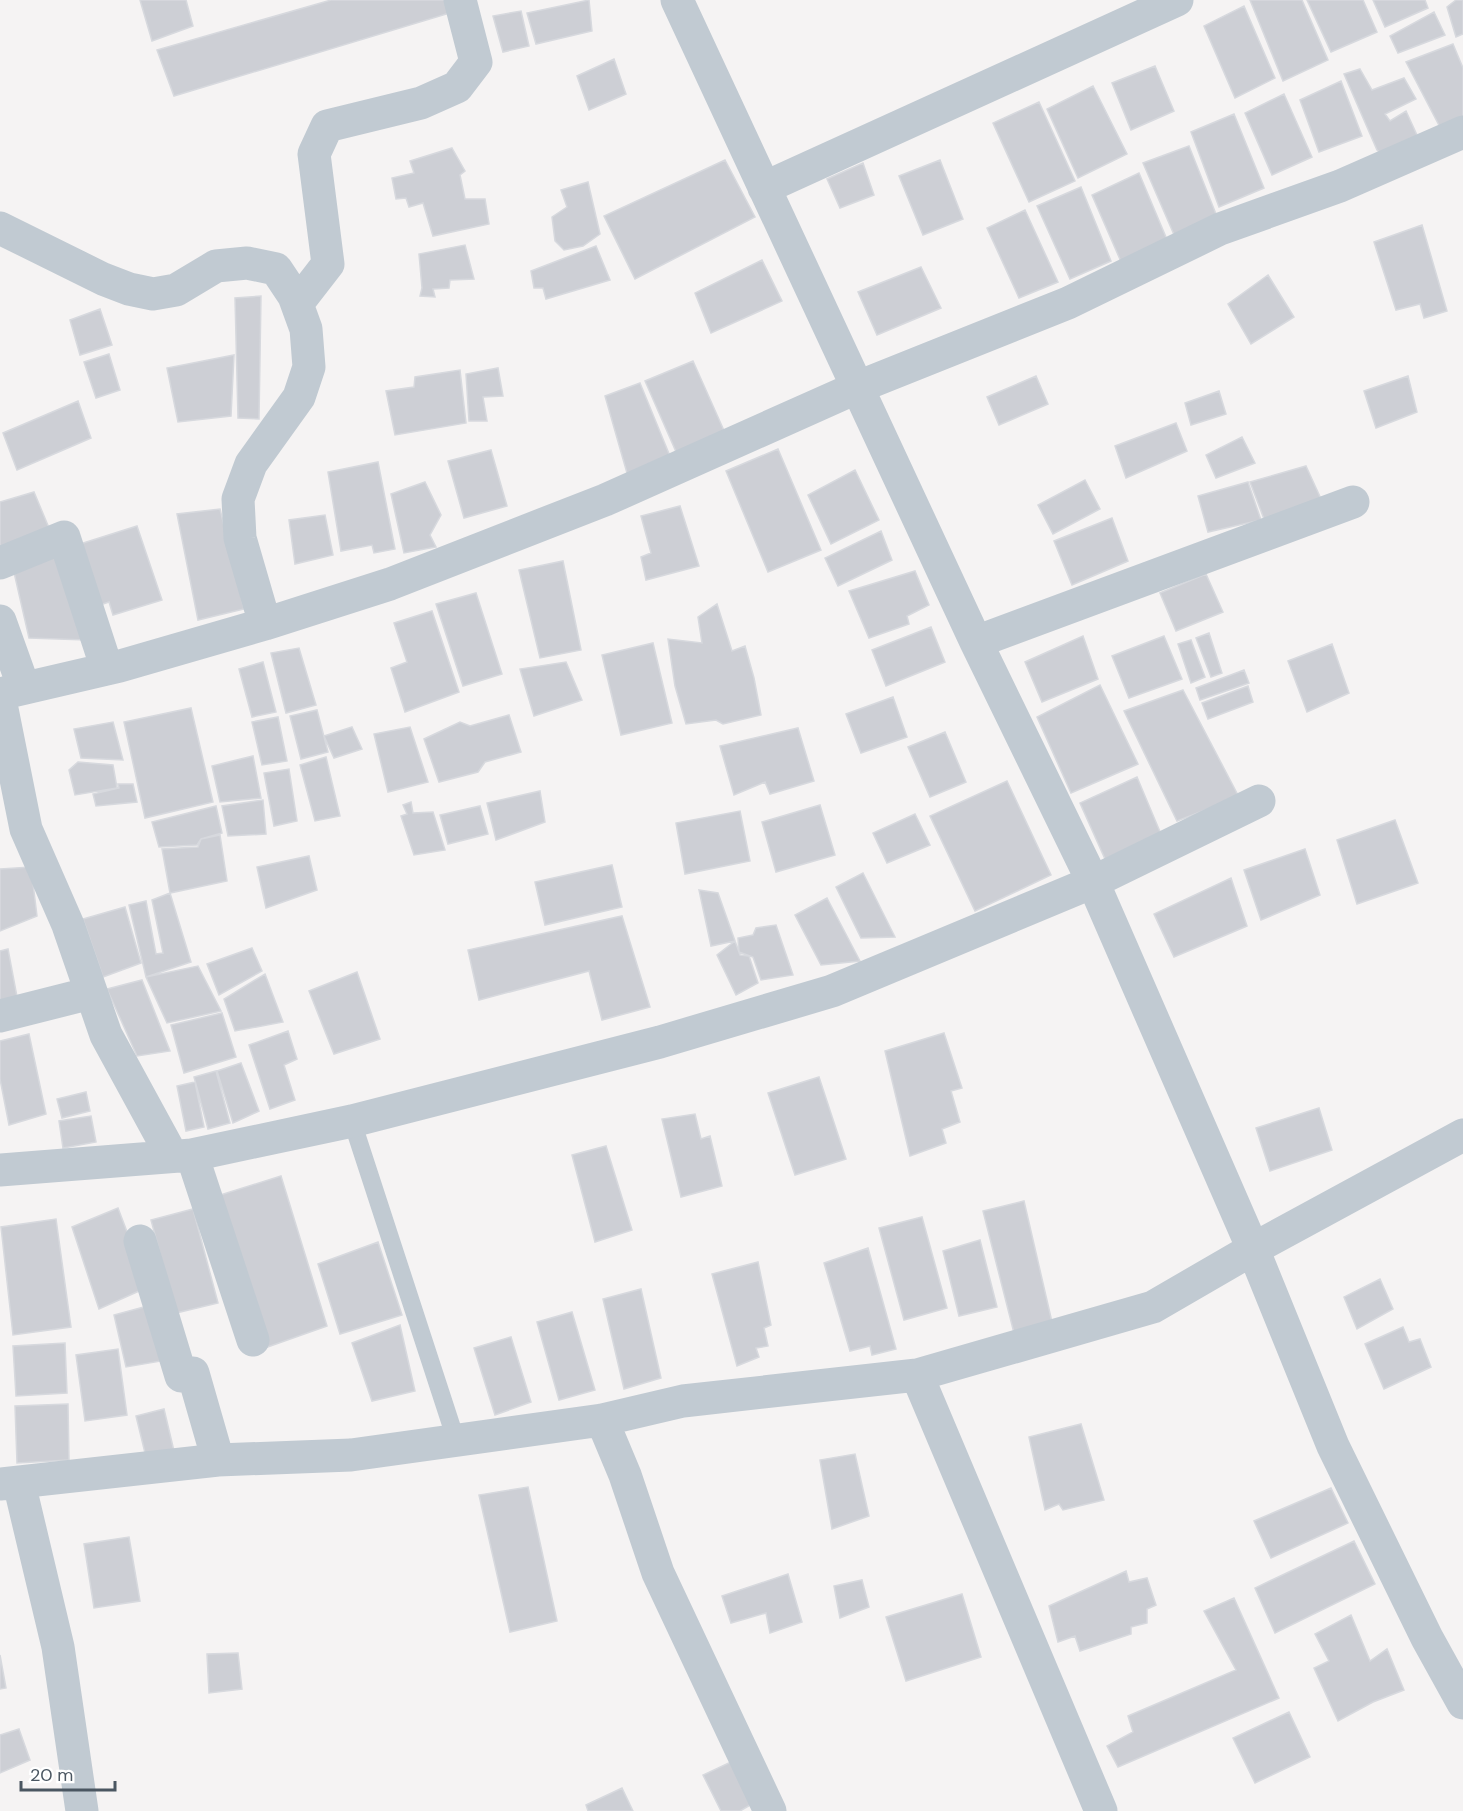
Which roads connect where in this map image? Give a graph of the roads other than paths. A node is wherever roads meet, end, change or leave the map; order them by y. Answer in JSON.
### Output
{"nodes":[{"id":1,"x":460,"y":0,"type":"edge"},
{"id":2,"x":677,"y":0,"type":"edge"},
{"id":3,"x":1177,"y":0,"type":"edge"},
{"id":4,"x":1463,"y":132,"type":"edge"},
{"id":5,"x":764,"y":188,"type":"junction"},
{"id":6,"x":0,"y":228,"type":"edge"},
{"id":7,"x":297,"y":304,"type":"junction"},
{"id":8,"x":858,"y":387,"type":"junction"},
{"id":9,"x":1353,"y":502,"type":"dead end"},
{"id":10,"x":0,"y":563,"type":"edge"},
{"id":11,"x":0,"y":621,"type":"edge"},
{"id":12,"x":265,"y":624,"type":"junction"},
{"id":13,"x":976,"y":642,"type":"junction"},
{"id":14,"x":107,"y":669,"type":"junction"},
{"id":15,"x":8,"y":694,"type":"edge"},
{"id":16,"x":1259,"y":801,"type":"dead end"},
{"id":17,"x":1094,"y":882,"type":"junction"},
{"id":18,"x":91,"y":993,"type":"junction"},
{"id":19,"x":0,"y":1017,"type":"edge"},
{"id":20,"x":352,"y":1121,"type":"junction"},
{"id":21,"x":1463,"y":1135,"type":"edge"},
{"id":22,"x":182,"y":1155,"type":"junction"},
{"id":23,"x":0,"y":1170,"type":"edge"},
{"id":24,"x":140,"y":1241,"type":"dead end"},
{"id":25,"x":1253,"y":1249,"type":"junction"},
{"id":26,"x":253,"y":1340,"type":"dead end"},
{"id":27,"x":916,"y":1375,"type":"junction"},
{"id":28,"x":602,"y":1420,"type":"junction"},
{"id":29,"x":456,"y":1440,"type":"junction"},
{"id":30,"x":218,"y":1460,"type":"junction"},
{"id":31,"x":9,"y":1484,"type":"edge"},
{"id":32,"x":1463,"y":1703,"type":"edge"},
{"id":33,"x":78,"y":1810,"type":"edge"},
{"id":34,"x":771,"y":1811,"type":"edge"},
{"id":35,"x":1101,"y":1811,"type":"edge"}],
"edges":[{"from":1,"to":7,"type":"street"},
{"from":2,"to":5,"type":"street"},
{"from":3,"to":5,"type":"street"},
{"from":4,"to":8,"type":"street"},
{"from":5,"to":8,"type":"street"},
{"from":6,"to":7,"type":"street"},
{"from":7,"to":12,"type":"street"},
{"from":8,"to":12,"type":"street"},
{"from":8,"to":13,"type":"street"},
{"from":9,"to":13,"type":"street"},
{"from":10,"to":14,"type":"street"},
{"from":11,"to":15,"type":"street"},
{"from":12,"to":14,"type":"street"},
{"from":13,"to":17,"type":"street"},
{"from":14,"to":15,"type":"street"},
{"from":15,"to":18,"type":"street"},
{"from":16,"to":17,"type":"street"},
{"from":17,"to":20,"type":"street"},
{"from":17,"to":25,"type":"street"},
{"from":18,"to":19,"type":"street"},
{"from":18,"to":22,"type":"street"},
{"from":20,"to":22,"type":"street"},
{"from":20,"to":29,"type":"lane"},
{"from":21,"to":25,"type":"street"},
{"from":22,"to":23,"type":"street"},
{"from":22,"to":26,"type":"street"},
{"from":24,"to":30,"type":"street"},
{"from":25,"to":27,"type":"street"},
{"from":25,"to":32,"type":"street"},
{"from":27,"to":28,"type":"street"},
{"from":27,"to":35,"type":"street"},
{"from":28,"to":29,"type":"street"},
{"from":28,"to":34,"type":"street"},
{"from":29,"to":30,"type":"street"},
{"from":30,"to":31,"type":"street"},
{"from":31,"to":33,"type":"street"}]}
